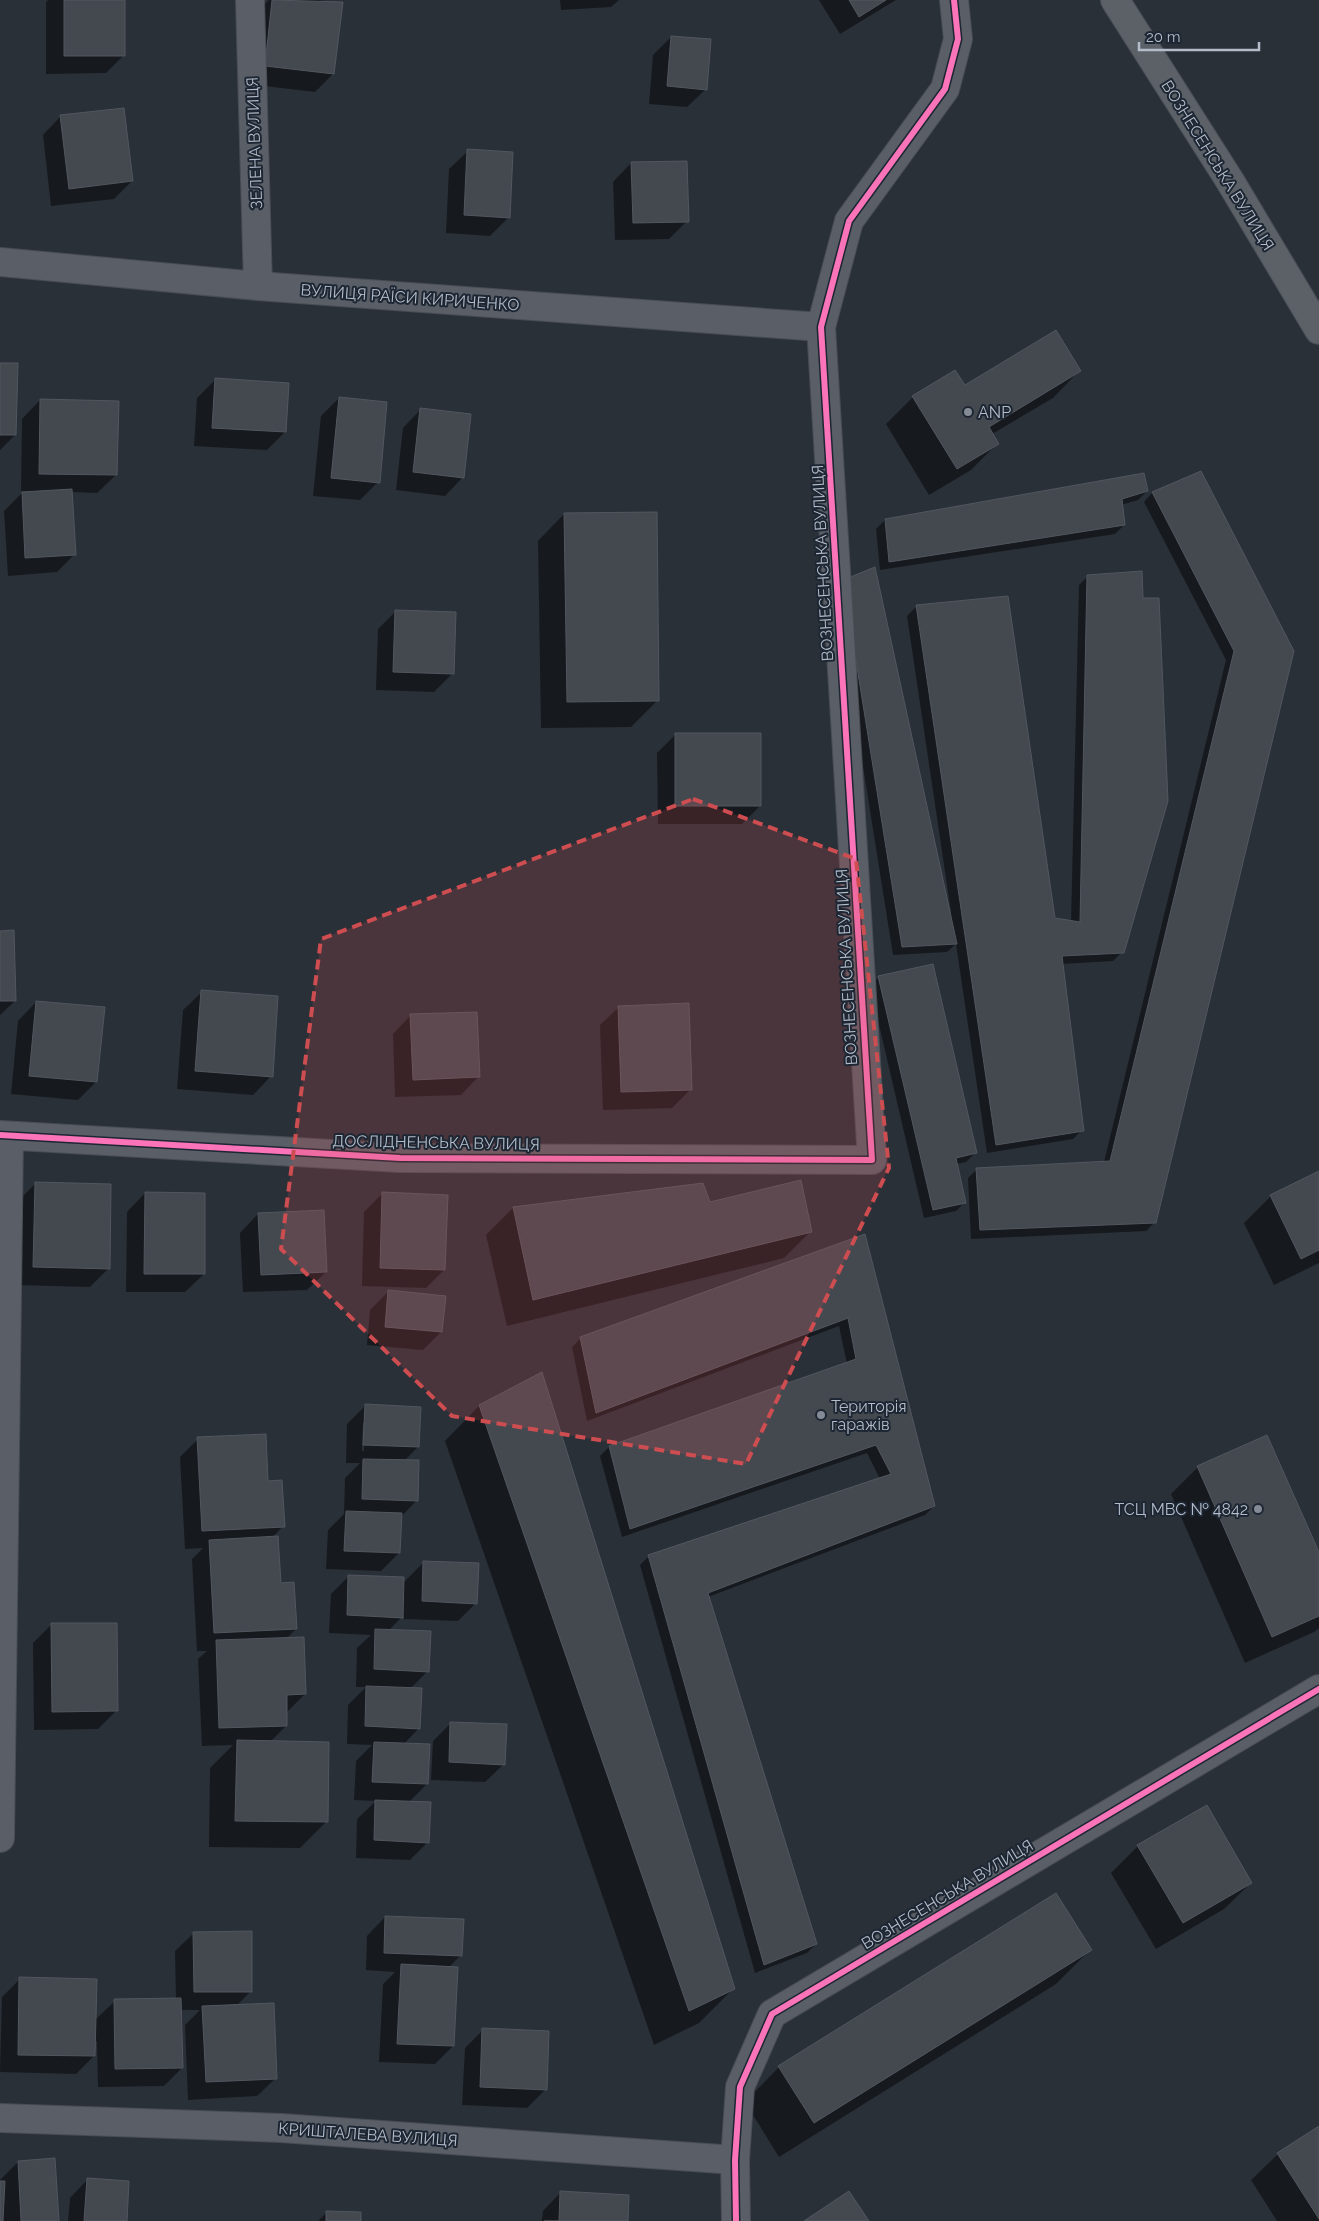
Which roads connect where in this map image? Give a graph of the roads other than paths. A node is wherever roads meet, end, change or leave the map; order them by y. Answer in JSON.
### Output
{"nodes":[{"id":1,"x":250,"y":0,"type":"edge"},
{"id":2,"x":954,"y":0,"type":"edge"},
{"id":3,"x":1115,"y":0,"type":"edge"},
{"id":4,"x":0,"y":262,"type":"edge"},
{"id":5,"x":258,"y":286,"type":"junction"},
{"id":6,"x":821,"y":327,"type":"junction"},
{"id":7,"x":1319,"y":330,"type":"edge"},
{"id":8,"x":4,"y":1135,"type":"edge"},
{"id":9,"x":872,"y":1160,"type":"joint"},
{"id":10,"x":1319,"y":1689,"type":"edge"},
{"id":11,"x":0,"y":1838,"type":"edge"},
{"id":12,"x":0,"y":2118,"type":"edge"},
{"id":13,"x":735,"y":2160,"type":"junction"},
{"id":14,"x":736,"y":2221,"type":"edge"}],
"edges":[{"from":1,"to":5,"type":"street","name":"ЗЕЛЕНА ВУЛИЦЯ"},
{"from":2,"to":6,"type":"street","name":"ВОЗНЕСЕНСЬКА ВУЛИЦЯ"},
{"from":3,"to":7,"type":"main road","name":"ВОЗНЕСЕНСЬКА ВУЛИЦЯ"},
{"from":4,"to":5,"type":"street","name":"ВУЛИЦЯ РАЇСИ КИРИЧЕНКО"},
{"from":5,"to":6,"type":"street","name":"ВУЛИЦЯ РАЇСИ КИРИЧЕНКО"},
{"from":6,"to":9,"type":"street","name":"ВОЗНЕСЕНСЬКА ВУЛИЦЯ"},
{"from":8,"to":9,"type":"street","name":"ДОСЛІДНЕНСЬКА ВУЛИЦЯ"},
{"from":8,"to":11,"type":"street"},
{"from":10,"to":13,"type":"street","name":"ВОЗНЕСЕНСЬКА ВУЛИЦЯ"},
{"from":12,"to":13,"type":"street","name":"КРИШТАЛЕВА ВУЛИЦЯ"},
{"from":13,"to":14,"type":"street","name":"ВОЗНЕСЕНСЬКА ВУЛИЦЯ"}]}
